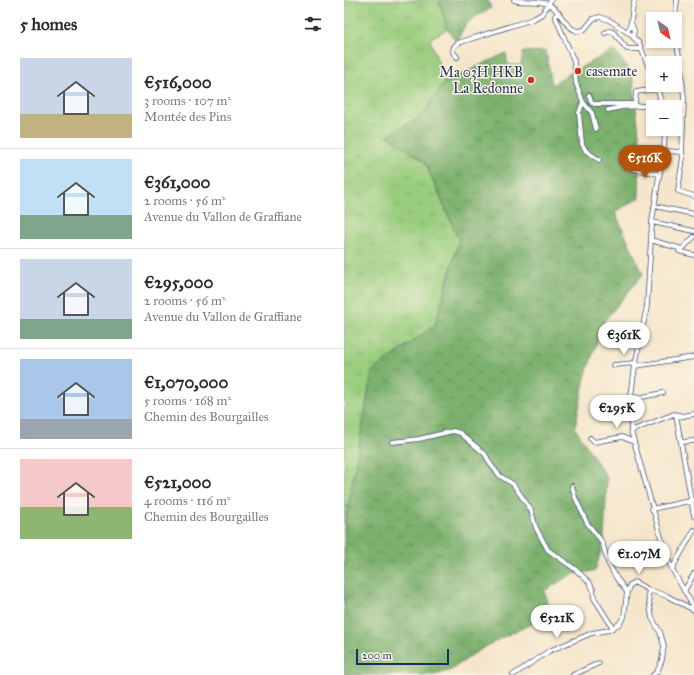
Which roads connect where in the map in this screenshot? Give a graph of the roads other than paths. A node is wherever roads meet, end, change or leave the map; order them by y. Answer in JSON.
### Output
{"nodes":[{"id":1,"x":514,"y":0,"type":"edge"},
{"id":2,"x":552,"y":0,"type":"edge"},
{"id":3,"x":635,"y":0,"type":"edge"},
{"id":4,"x":677,"y":0,"type":"edge"},
{"id":5,"x":548,"y":5,"type":"junction"},
{"id":6,"x":676,"y":12,"type":"edge"},
{"id":7,"x":559,"y":13,"type":"junction"},
{"id":8,"x":631,"y":20,"type":"junction"},
{"id":9,"x":627,"y":32,"type":"junction"},
{"id":10,"x":605,"y":33,"type":"dead end"},
{"id":11,"x":633,"y":36,"type":"junction"},
{"id":12,"x":642,"y":49,"type":"junction"},
{"id":13,"x":457,"y":57,"type":"dead end"},
{"id":14,"x":645,"y":59,"type":"edge"},
{"id":15,"x":682,"y":77,"type":"edge"},
{"id":16,"x":646,"y":90,"type":"edge"},
{"id":17,"x":589,"y":96,"type":"dead end"},
{"id":18,"x":583,"y":102,"type":"junction"},
{"id":19,"x":646,"y":106,"type":"edge"},
{"id":20,"x":608,"y":110,"type":"dead end"},
{"id":21,"x":596,"y":129,"type":"dead end"},
{"id":22,"x":665,"y":136,"type":"edge"},
{"id":23,"x":664,"y":151,"type":"junction"},
{"id":24,"x":682,"y":152,"type":"junction"},
{"id":25,"x":599,"y":160,"type":"dead end"},
{"id":26,"x":634,"y":169,"type":"dead end"},
{"id":27,"x":659,"y":174,"type":"junction"},
{"id":28,"x":694,"y":196,"type":"edge"},
{"id":29,"x":654,"y":206,"type":"junction"},
{"id":30,"x":694,"y":214,"type":"edge"},
{"id":31,"x":652,"y":222,"type":"junction"},
{"id":32,"x":694,"y":231,"type":"edge"},
{"id":33,"x":694,"y":237,"type":"edge"},
{"id":34,"x":651,"y":241,"type":"junction"},
{"id":35,"x":694,"y":255,"type":"edge"},
{"id":36,"x":694,"y":357,"type":"edge"},
{"id":37,"x":635,"y":364,"type":"junction"},
{"id":38,"x":614,"y":365,"type":"dead end"},
{"id":39,"x":663,"y":393,"type":"dead end"},
{"id":40,"x":630,"y":399,"type":"junction"},
{"id":41,"x":694,"y":414,"type":"edge"},
{"id":42,"x":676,"y":415,"type":"junction"},
{"id":43,"x":631,"y":431,"type":"junction"},
{"id":44,"x":590,"y":438,"type":"dead end"},
{"id":45,"x":694,"y":441,"type":"edge"},
{"id":46,"x":392,"y":442,"type":"dead end"},
{"id":47,"x":634,"y":442,"type":"junction"},
{"id":48,"x":681,"y":442,"type":"junction"},
{"id":49,"x":572,"y":486,"type":"dead end"},
{"id":50,"x":692,"y":500,"type":"edge"},
{"id":51,"x":652,"y":509,"type":"junction"},
{"id":52,"x":694,"y":516,"type":"edge"},
{"id":53,"x":694,"y":530,"type":"edge"},
{"id":54,"x":672,"y":569,"type":"junction"},
{"id":55,"x":694,"y":574,"type":"edge"},
{"id":56,"x":649,"y":590,"type":"junction"},
{"id":57,"x":685,"y":591,"type":"junction"},
{"id":58,"x":627,"y":592,"type":"junction"},
{"id":59,"x":694,"y":603,"type":"edge"},
{"id":60,"x":694,"y":609,"type":"edge"},
{"id":61,"x":613,"y":628,"type":"junction"},
{"id":62,"x":599,"y":663,"type":"dead end"},
{"id":63,"x":513,"y":675,"type":"edge"},
{"id":64,"x":573,"y":675,"type":"edge"},
{"id":65,"x":653,"y":675,"type":"edge"}],
"edges":[{"from":1,"to":5,"type":"street"},
{"from":2,"to":5,"type":"street"},
{"from":3,"to":8,"type":"street"},
{"from":4,"to":6,"type":"street"},
{"from":5,"to":7,"type":"street"},
{"from":5,"to":13,"type":"street"},
{"from":7,"to":9,"type":"street"},
{"from":7,"to":18,"type":"street"},
{"from":8,"to":9,"type":"street"},
{"from":8,"to":11,"type":"street"},
{"from":9,"to":11,"type":"street"},
{"from":10,"to":12,"type":"street"},
{"from":11,"to":12,"type":"street"},
{"from":12,"to":14,"type":"street"},
{"from":15,"to":24,"type":"street"},
{"from":16,"to":17,"type":"street"},
{"from":18,"to":21,"type":"street"},
{"from":18,"to":25,"type":"street"},
{"from":19,"to":20,"type":"street"},
{"from":22,"to":23,"type":"street"},
{"from":23,"to":24,"type":"street"},
{"from":23,"to":27,"type":"street"},
{"from":24,"to":28,"type":"street"},
{"from":26,"to":27,"type":"street"},
{"from":27,"to":29,"type":"street"},
{"from":29,"to":30,"type":"street"},
{"from":29,"to":31,"type":"street"},
{"from":31,"to":32,"type":"street"},
{"from":31,"to":34,"type":"street"},
{"from":33,"to":34,"type":"street"},
{"from":34,"to":35,"type":"street"},
{"from":34,"to":37,"type":"street"},
{"from":36,"to":37,"type":"street"},
{"from":37,"to":38,"type":"street"},
{"from":37,"to":40,"type":"street"},
{"from":39,"to":40,"type":"street"},
{"from":40,"to":43,"type":"street"},
{"from":41,"to":42,"type":"street"},
{"from":42,"to":43,"type":"street"},
{"from":42,"to":48,"type":"street"},
{"from":43,"to":47,"type":"street"},
{"from":44,"to":47,"type":"street"},
{"from":45,"to":48,"type":"street"},
{"from":46,"to":61,"type":"street"},
{"from":47,"to":51,"type":"street"},
{"from":48,"to":50,"type":"street"},
{"from":49,"to":58,"type":"street"},
{"from":50,"to":51,"type":"street"},
{"from":50,"to":52,"type":"street"},
{"from":51,"to":54,"type":"street"},
{"from":53,"to":54,"type":"street"},
{"from":54,"to":57,"type":"street"},
{"from":55,"to":57,"type":"street"},
{"from":56,"to":58,"type":"street"},
{"from":56,"to":60,"type":"street"},
{"from":56,"to":65,"type":"street"},
{"from":57,"to":59,"type":"street"},
{"from":57,"to":60,"type":"street"},
{"from":58,"to":61,"type":"street"},
{"from":61,"to":63,"type":"street"},
{"from":62,"to":64,"type":"street"}]}
